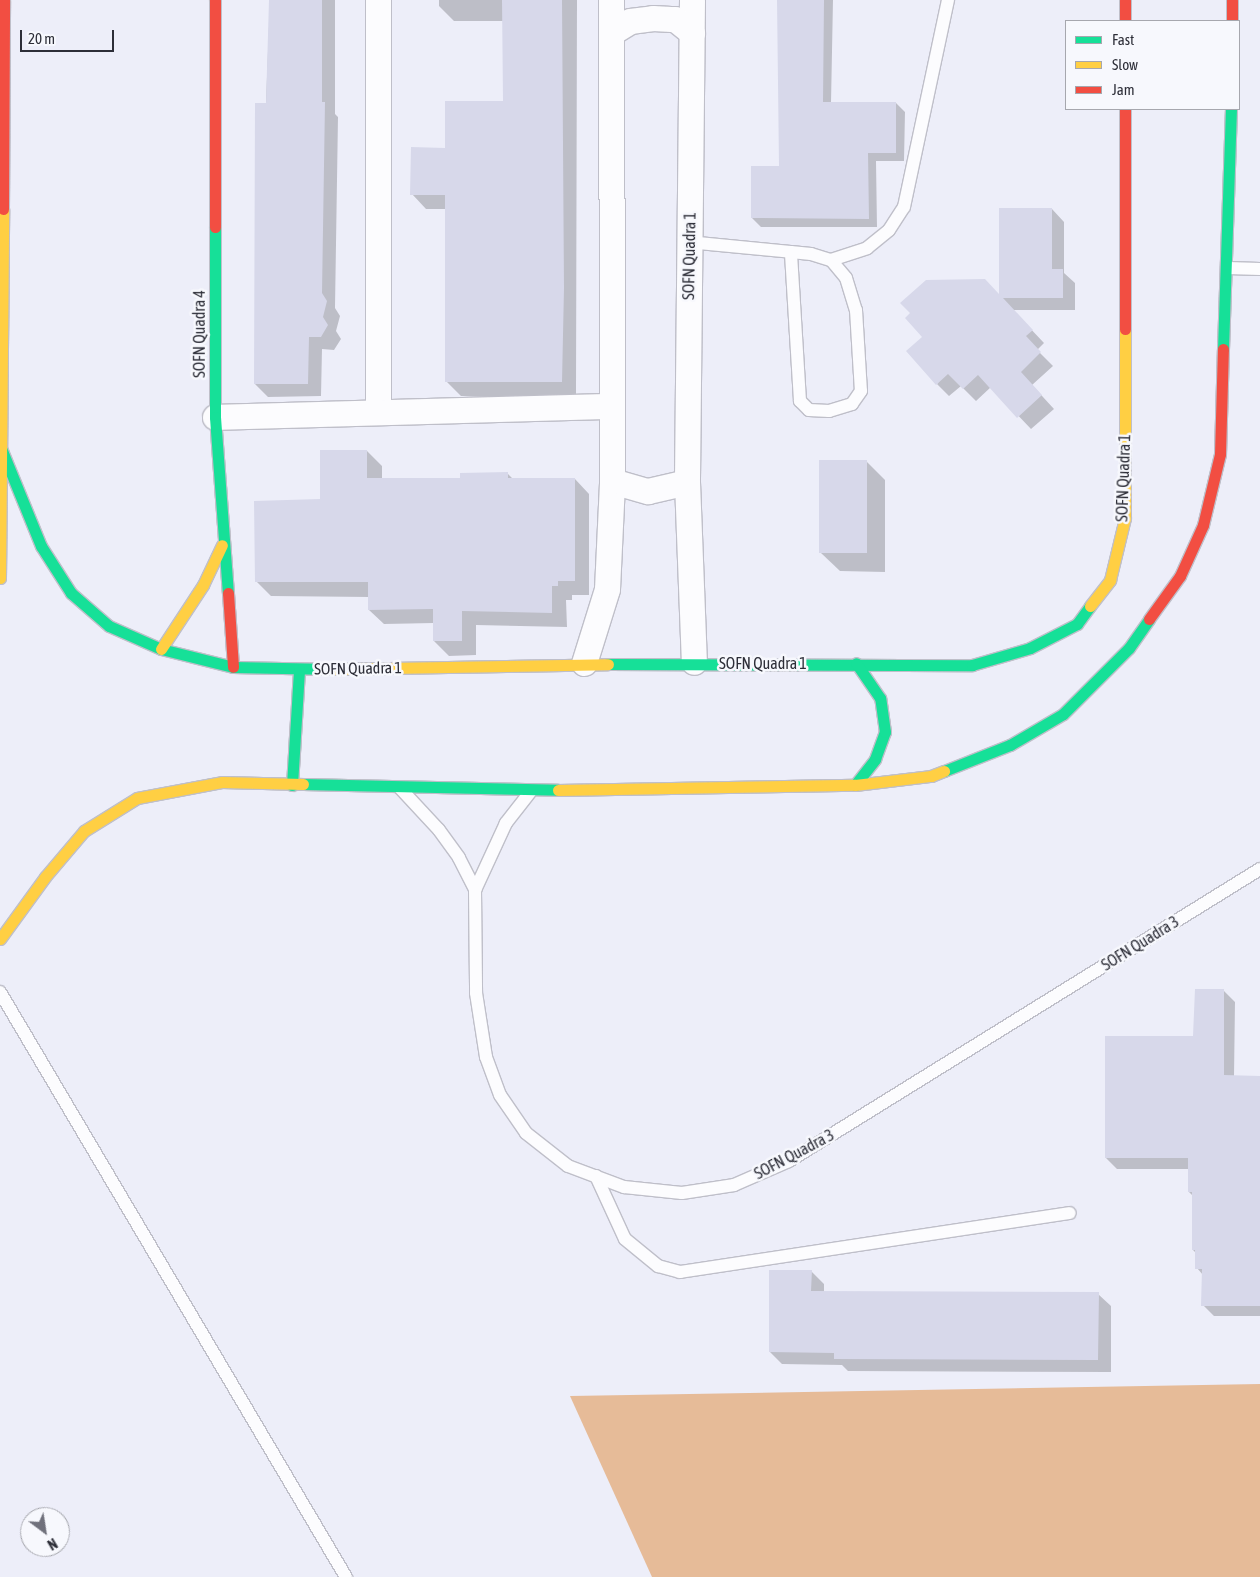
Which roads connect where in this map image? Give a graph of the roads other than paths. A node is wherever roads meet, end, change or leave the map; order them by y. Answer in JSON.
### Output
{"nodes":[{"id":1,"x":4,"y":0,"type":"edge"},
{"id":2,"x":215,"y":0,"type":"edge"},
{"id":3,"x":378,"y":0,"type":"edge"},
{"id":4,"x":611,"y":0,"type":"edge"},
{"id":5,"x":692,"y":0,"type":"edge"},
{"id":6,"x":948,"y":0,"type":"edge"},
{"id":7,"x":1125,"y":0,"type":"edge"},
{"id":8,"x":1232,"y":0,"type":"edge"},
{"id":9,"x":1125,"y":20,"type":"edge"},
{"id":10,"x":1232,"y":20,"type":"edge"},
{"id":11,"x":611,"y":33,"type":"junction"},
{"id":12,"x":692,"y":33,"type":"junction"},
{"id":13,"x":1125,"y":110,"type":"edge"},
{"id":14,"x":1231,"y":110,"type":"edge"},
{"id":15,"x":688,"y":242,"type":"junction"},
{"id":16,"x":791,"y":252,"type":"junction"},
{"id":17,"x":831,"y":260,"type":"junction"},
{"id":18,"x":1228,"y":268,"type":"junction"},
{"id":19,"x":1260,"y":269,"type":"edge"},
{"id":20,"x":611,"y":406,"type":"junction"},
{"id":21,"x":378,"y":411,"type":"junction"},
{"id":22,"x":216,"y":417,"type":"junction"},
{"id":23,"x":1,"y":448,"type":"junction"},
{"id":24,"x":612,"y":481,"type":"junction"},
{"id":25,"x":687,"y":482,"type":"junction"},
{"id":26,"x":222,"y":546,"type":"junction"},
{"id":27,"x":0,"y":578,"type":"edge"},
{"id":28,"x":161,"y":649,"type":"junction"},
{"id":29,"x":694,"y":662,"type":"junction"},
{"id":30,"x":584,"y":663,"type":"junction"},
{"id":31,"x":856,"y":663,"type":"junction"},
{"id":32,"x":233,"y":667,"type":"junction"},
{"id":33,"x":299,"y":670,"type":"junction"},
{"id":34,"x":292,"y":785,"type":"junction"},
{"id":35,"x":855,"y":785,"type":"junction"},
{"id":36,"x":400,"y":788,"type":"junction"},
{"id":37,"x":531,"y":790,"type":"junction"},
{"id":38,"x":1260,"y":869,"type":"edge"},
{"id":39,"x":475,"y":890,"type":"junction"},
{"id":40,"x":0,"y":939,"type":"edge"},
{"id":41,"x":0,"y":992,"type":"edge"},
{"id":42,"x":596,"y":1176,"type":"junction"},
{"id":43,"x":1070,"y":1213,"type":"dead end"},
{"id":44,"x":346,"y":1577,"type":"edge"}],
"edges":[{"from":1,"to":23,"type":"main road"},
{"from":2,"to":22,"type":"main road","name":"SOFN Quadra 4"},
{"from":3,"to":21,"type":"street"},
{"from":4,"to":11,"type":"street"},
{"from":5,"to":12,"type":"street","name":"SOFN Quadra 1"},
{"from":6,"to":17,"type":"lane"},
{"from":7,"to":9,"type":"main road"},
{"from":8,"to":10,"type":"main road"},
{"from":11,"to":12,"type":"street"},
{"from":11,"to":20,"type":"street"},
{"from":12,"to":15,"type":"street","name":"SOFN Quadra 1"},
{"from":13,"to":31,"type":"main road","name":"SOFN Quadra 1"},
{"from":14,"to":18,"type":"main road"},
{"from":15,"to":16,"type":"lane"},
{"from":15,"to":25,"type":"street","name":"SOFN Quadra 1"},
{"from":16,"to":17,"type":"lane"},
{"from":16,"to":17,"type":"lane"},
{"from":18,"to":19,"type":"lane"},
{"from":18,"to":35,"type":"main road"},
{"from":20,"to":21,"type":"street"},
{"from":20,"to":24,"type":"street"},
{"from":21,"to":22,"type":"street"},
{"from":22,"to":26,"type":"main road","name":"SOFN Quadra 4"},
{"from":23,"to":27,"type":"main road"},
{"from":23,"to":28,"type":"main road","name":"SOFN Quadra 1"},
{"from":24,"to":25,"type":"street"},
{"from":24,"to":30,"type":"street"},
{"from":25,"to":29,"type":"street","name":"SOFN Quadra 1"},
{"from":26,"to":28,"type":"main road"},
{"from":26,"to":32,"type":"main road","name":"SOFN Quadra 4"},
{"from":28,"to":32,"type":"main road","name":"SOFN Quadra 1"},
{"from":29,"to":30,"type":"main road","name":"SOFN Quadra 1"},
{"from":29,"to":31,"type":"main road","name":"SOFN Quadra 1"},
{"from":30,"to":33,"type":"main road","name":"SOFN Quadra 1"},
{"from":31,"to":35,"type":"main road"},
{"from":32,"to":33,"type":"main road","name":"SOFN Quadra 1"},
{"from":33,"to":34,"type":"main road"},
{"from":34,"to":36,"type":"main road"},
{"from":34,"to":40,"type":"main road"},
{"from":35,"to":37,"type":"main road"},
{"from":36,"to":37,"type":"main road"},
{"from":36,"to":39,"type":"lane","name":"SOFN Quadra 3"},
{"from":37,"to":39,"type":"lane","name":"SOFN Quadra 3"},
{"from":38,"to":42,"type":"lane","name":"SOFN Quadra 3"},
{"from":39,"to":42,"type":"lane","name":"SOFN Quadra 3"},
{"from":41,"to":44,"type":"lane"},
{"from":42,"to":43,"type":"lane"}]}
